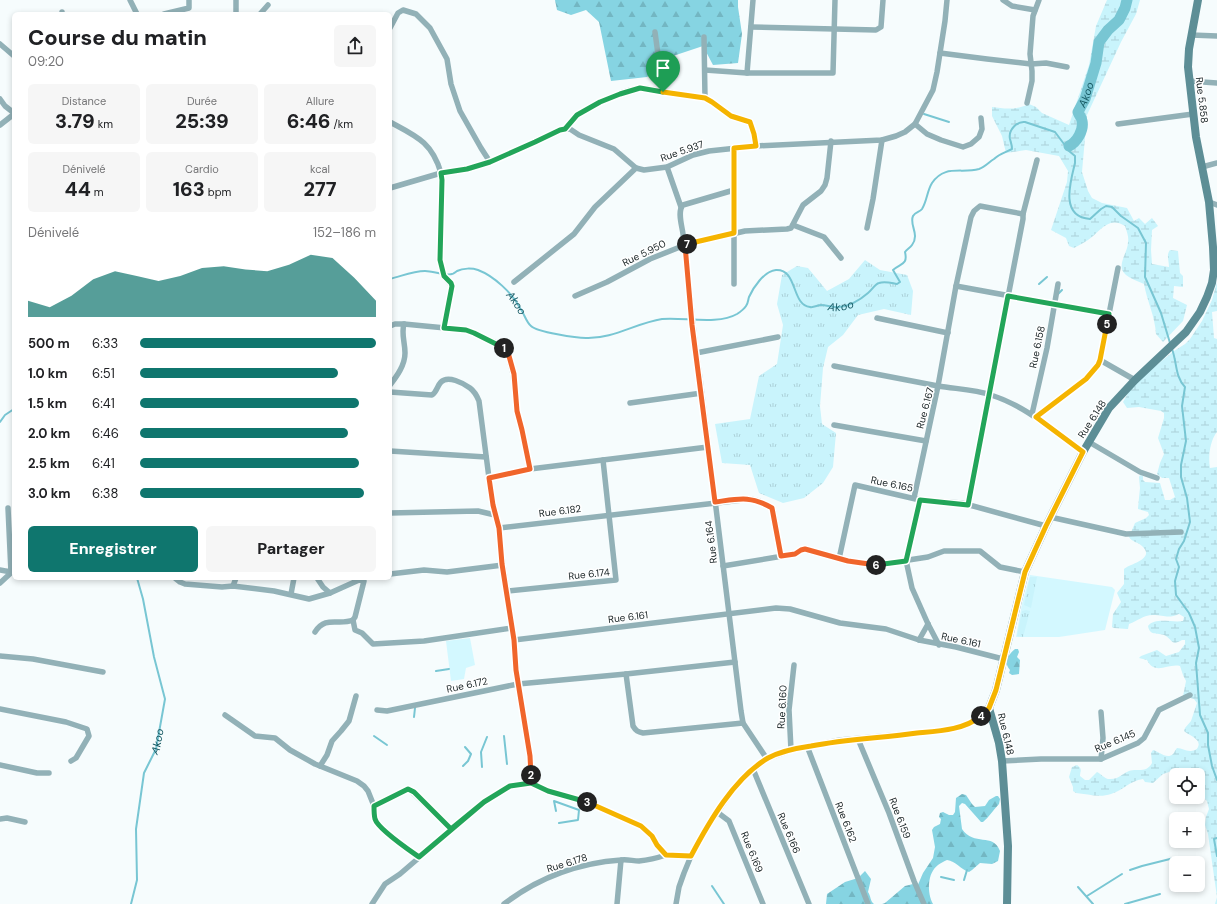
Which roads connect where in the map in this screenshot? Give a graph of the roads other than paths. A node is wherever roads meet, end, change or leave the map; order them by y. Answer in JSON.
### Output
{"nodes":[{"id":1,"x":130,"y":0,"type":"edge"},
{"id":2,"x":189,"y":0,"type":"edge"},
{"id":3,"x":236,"y":0,"type":"edge"},
{"id":4,"x":753,"y":0,"type":"edge"},
{"id":5,"x":835,"y":0,"type":"edge"},
{"id":6,"x":883,"y":0,"type":"edge"},
{"id":7,"x":947,"y":0,"type":"edge"},
{"id":8,"x":1003,"y":0,"type":"edge"},
{"id":9,"x":1039,"y":0,"type":"edge"},
{"id":10,"x":1198,"y":0,"type":"edge"},
{"id":11,"x":268,"y":5,"type":"dead end"},
{"id":12,"x":1035,"y":10,"type":"junction"},
{"id":13,"x":136,"y":12,"type":"edge"},
{"id":14,"x":172,"y":12,"type":"edge"},
{"id":15,"x":236,"y":12,"type":"edge"},
{"id":16,"x":262,"y":12,"type":"edge"},
{"id":17,"x":392,"y":24,"type":"edge"},
{"id":18,"x":751,"y":27,"type":"junction"},
{"id":19,"x":835,"y":29,"type":"junction"},
{"id":20,"x":655,"y":32,"type":"dead end"},
{"id":21,"x":1191,"y":35,"type":"junction"},
{"id":22,"x":1217,"y":36,"type":"edge"},
{"id":23,"x":704,"y":37,"type":"dead end"},
{"id":24,"x":0,"y":44,"type":"edge"},
{"id":25,"x":940,"y":53,"type":"junction"},
{"id":26,"x":12,"y":54,"type":"edge"},
{"id":27,"x":1031,"y":64,"type":"junction"},
{"id":28,"x":1067,"y":67,"type":"dead end"},
{"id":29,"x":705,"y":70,"type":"junction"},
{"id":30,"x":746,"y":73,"type":"junction"},
{"id":31,"x":1189,"y":81,"type":"junction"},
{"id":32,"x":1217,"y":83,"type":"edge"},
{"id":33,"x":663,"y":92,"type":"junction"},
{"id":34,"x":705,"y":98,"type":"junction"},
{"id":35,"x":0,"y":99,"type":"edge"},
{"id":36,"x":1027,"y":103,"type":"dead end"},
{"id":37,"x":12,"y":112,"type":"edge"},
{"id":38,"x":1193,"y":114,"type":"junction"},
{"id":39,"x":12,"y":116,"type":"edge"},
{"id":40,"x":981,"y":118,"type":"dead end"},
{"id":41,"x":392,"y":123,"type":"edge"},
{"id":42,"x":915,"y":124,"type":"junction"},
{"id":43,"x":1118,"y":124,"type":"dead end"},
{"id":44,"x":0,"y":125,"type":"edge"},
{"id":45,"x":565,"y":129,"type":"junction"},
{"id":46,"x":882,"y":140,"type":"junction"},
{"id":47,"x":831,"y":141,"type":"junction"},
{"id":48,"x":756,"y":146,"type":"junction"},
{"id":49,"x":734,"y":148,"type":"junction"},
{"id":50,"x":1037,"y":160,"type":"dead end"},
{"id":51,"x":490,"y":162,"type":"junction"},
{"id":52,"x":1217,"y":163,"type":"edge"},
{"id":53,"x":667,"y":167,"type":"junction"},
{"id":54,"x":1202,"y":167,"type":"junction"},
{"id":55,"x":636,"y":168,"type":"junction"},
{"id":56,"x":441,"y":173,"type":"junction"},
{"id":57,"x":392,"y":187,"type":"edge"},
{"id":58,"x":734,"y":190,"type":"junction"},
{"id":59,"x":1213,"y":203,"type":"edge"},
{"id":60,"x":681,"y":207,"type":"junction"},
{"id":61,"x":1023,"y":214,"type":"junction"},
{"id":62,"x":793,"y":225,"type":"junction"},
{"id":63,"x":867,"y":228,"type":"dead end"},
{"id":64,"x":734,"y":233,"type":"junction"},
{"id":65,"x":685,"y":245,"type":"junction"},
{"id":66,"x":841,"y":258,"type":"dead end"},
{"id":67,"x":1118,"y":268,"type":"dead end"},
{"id":68,"x":514,"y":282,"type":"dead end"},
{"id":69,"x":734,"y":284,"type":"dead end"},
{"id":70,"x":1058,"y":284,"type":"dead end"},
{"id":71,"x":956,"y":286,"type":"junction"},
{"id":72,"x":576,"y":296,"type":"dead end"},
{"id":73,"x":1008,"y":296,"type":"junction"},
{"id":74,"x":1055,"y":303,"type":"junction"},
{"id":75,"x":1109,"y":314,"type":"junction"},
{"id":76,"x":877,"y":318,"type":"dead end"},
{"id":77,"x":404,"y":324,"type":"junction"},
{"id":78,"x":392,"y":325,"type":"edge"},
{"id":79,"x":444,"y":328,"type":"junction"},
{"id":80,"x":948,"y":333,"type":"junction"},
{"id":81,"x":778,"y":337,"type":"dead end"},
{"id":82,"x":696,"y":353,"type":"junction"},
{"id":83,"x":1100,"y":360,"type":"junction"},
{"id":84,"x":834,"y":366,"type":"dead end"},
{"id":85,"x":1135,"y":380,"type":"junction"},
{"id":86,"x":392,"y":382,"type":"edge"},
{"id":87,"x":938,"y":386,"type":"junction"},
{"id":88,"x":392,"y":392,"type":"edge"},
{"id":89,"x":702,"y":393,"type":"junction"},
{"id":90,"x":989,"y":394,"type":"junction"},
{"id":91,"x":630,"y":403,"type":"dead end"},
{"id":92,"x":1034,"y":416,"type":"junction"},
{"id":93,"x":834,"y":425,"type":"dead end"},
{"id":94,"x":926,"y":440,"type":"junction"},
{"id":95,"x":1089,"y":442,"type":"junction"},
{"id":96,"x":708,"y":447,"type":"junction"},
{"id":97,"x":392,"y":450,"type":"edge"},
{"id":98,"x":1083,"y":452,"type":"junction"},
{"id":99,"x":486,"y":457,"type":"junction"},
{"id":100,"x":603,"y":460,"type":"junction"},
{"id":101,"x":530,"y":469,"type":"junction"},
{"id":102,"x":489,"y":478,"type":"junction"},
{"id":103,"x":1157,"y":478,"type":"dead end"},
{"id":104,"x":917,"y":499,"type":"junction"},
{"id":105,"x":715,"y":502,"type":"junction"},
{"id":106,"x":968,"y":505,"type":"junction"},
{"id":107,"x":8,"y":508,"type":"dead end"},
{"id":108,"x":392,"y":513,"type":"edge"},
{"id":109,"x":610,"y":514,"type":"junction"},
{"id":110,"x":495,"y":516,"type":"junction"},
{"id":111,"x":1050,"y":518,"type":"junction"},
{"id":112,"x":1046,"y":526,"type":"junction"},
{"id":113,"x":499,"y":528,"type":"junction"},
{"id":114,"x":1181,"y":532,"type":"dead end"},
{"id":115,"x":781,"y":556,"type":"junction"},
{"id":116,"x":840,"y":559,"type":"junction"},
{"id":117,"x":906,"y":561,"type":"junction"},
{"id":118,"x":502,"y":564,"type":"junction"},
{"id":119,"x":723,"y":566,"type":"junction"},
{"id":120,"x":0,"y":570,"type":"edge"},
{"id":121,"x":12,"y":571,"type":"edge"},
{"id":122,"x":1025,"y":572,"type":"junction"},
{"id":123,"x":392,"y":574,"type":"edge"},
{"id":124,"x":178,"y":580,"type":"edge"},
{"id":125,"x":235,"y":580,"type":"edge"},
{"id":126,"x":294,"y":580,"type":"edge"},
{"id":127,"x":318,"y":580,"type":"edge"},
{"id":128,"x":358,"y":580,"type":"edge"},
{"id":129,"x":366,"y":580,"type":"edge"},
{"id":130,"x":0,"y":583,"type":"edge"},
{"id":131,"x":233,"y":586,"type":"junction"},
{"id":132,"x":507,"y":591,"type":"junction"},
{"id":133,"x":330,"y":593,"type":"junction"},
{"id":134,"x":291,"y":594,"type":"junction"},
{"id":135,"x":729,"y":614,"type":"junction"},
{"id":136,"x":353,"y":620,"type":"junction"},
{"id":137,"x":928,"y":624,"type":"junction"},
{"id":138,"x":512,"y":628,"type":"junction"},
{"id":139,"x":316,"y":632,"type":"dead end"},
{"id":140,"x":514,"y":640,"type":"junction"},
{"id":141,"x":919,"y":640,"type":"junction"},
{"id":142,"x":939,"y":645,"type":"junction"},
{"id":143,"x":0,"y":656,"type":"edge"},
{"id":144,"x":1003,"y":659,"type":"junction"},
{"id":145,"x":735,"y":662,"type":"junction"},
{"id":146,"x":794,"y":665,"type":"dead end"},
{"id":147,"x":103,"y":672,"type":"dead end"},
{"id":148,"x":626,"y":674,"type":"junction"},
{"id":149,"x":518,"y":684,"type":"junction"},
{"id":150,"x":1190,"y":695,"type":"dead end"},
{"id":151,"x":356,"y":696,"type":"dead end"},
{"id":152,"x":989,"y":708,"type":"junction"},
{"id":153,"x":0,"y":709,"type":"edge"},
{"id":154,"x":377,"y":710,"type":"dead end"},
{"id":155,"x":1101,"y":712,"type":"dead end"},
{"id":156,"x":225,"y":715,"type":"dead end"},
{"id":157,"x":743,"y":723,"type":"junction"},
{"id":158,"x":858,"y":738,"type":"junction"},
{"id":159,"x":807,"y":746,"type":"junction"},
{"id":160,"x":791,"y":750,"type":"junction"},
{"id":161,"x":767,"y":759,"type":"junction"},
{"id":162,"x":1101,"y":759,"type":"junction"},
{"id":163,"x":71,"y":761,"type":"dead end"},
{"id":164,"x":1002,"y":761,"type":"junction"},
{"id":165,"x":0,"y":765,"type":"edge"},
{"id":166,"x":320,"y":766,"type":"junction"},
{"id":167,"x":753,"y":769,"type":"junction"},
{"id":168,"x":49,"y":773,"type":"dead end"},
{"id":169,"x":531,"y":783,"type":"junction"},
{"id":170,"x":374,"y":806,"type":"junction"},
{"id":171,"x":717,"y":812,"type":"junction"},
{"id":172,"x":0,"y":819,"type":"edge"},
{"id":173,"x":25,"y":822,"type":"dead end"},
{"id":174,"x":451,"y":829,"type":"junction"},
{"id":175,"x":666,"y":855,"type":"junction"},
{"id":176,"x":691,"y":856,"type":"junction"},
{"id":177,"x":419,"y":857,"type":"junction"},
{"id":178,"x":621,"y":860,"type":"junction"},
{"id":179,"x":372,"y":904,"type":"edge"},
{"id":180,"x":504,"y":904,"type":"edge"},
{"id":181,"x":617,"y":904,"type":"edge"},
{"id":182,"x":676,"y":904,"type":"edge"},
{"id":183,"x":763,"y":904,"type":"edge"},
{"id":184,"x":809,"y":904,"type":"edge"},
{"id":185,"x":868,"y":904,"type":"edge"},
{"id":186,"x":924,"y":904,"type":"edge"},
{"id":187,"x":1007,"y":904,"type":"edge"}],
"edges":[{"from":1,"to":13,"type":"street"},
{"from":2,"to":14,"type":"street"},
{"from":3,"to":15,"type":"street"},
{"from":4,"to":18,"type":"street"},
{"from":5,"to":19,"type":"street"},
{"from":6,"to":19,"type":"street"},
{"from":7,"to":25,"type":"street"},
{"from":8,"to":12,"type":"street"},
{"from":9,"to":12,"type":"street"},
{"from":10,"to":21,"type":"street","name":"Rue 5.858"},
{"from":11,"to":16,"type":"street"},
{"from":12,"to":27,"type":"street"},
{"from":17,"to":51,"type":"street"},
{"from":18,"to":19,"type":"street"},
{"from":18,"to":30,"type":"street"},
{"from":19,"to":30,"type":"street"},
{"from":20,"to":33,"type":"street"},
{"from":21,"to":22,"type":"street"},
{"from":21,"to":31,"type":"street","name":"Rue 5.858"},
{"from":23,"to":29,"type":"street"},
{"from":24,"to":26,"type":"street"},
{"from":25,"to":27,"type":"street"},
{"from":25,"to":42,"type":"street"},
{"from":27,"to":28,"type":"street"},
{"from":27,"to":36,"type":"street"},
{"from":29,"to":30,"type":"street"},
{"from":29,"to":34,"type":"street"},
{"from":31,"to":32,"type":"street"},
{"from":31,"to":38,"type":"street","name":"Rue 5.858"},
{"from":33,"to":34,"type":"street"},
{"from":33,"to":45,"type":"street"},
{"from":34,"to":48,"type":"street"},
{"from":35,"to":37,"type":"street"},
{"from":38,"to":43,"type":"street"},
{"from":38,"to":54,"type":"street","name":"Rue 5.858"},
{"from":39,"to":44,"type":"street"},
{"from":40,"to":42,"type":"street"},
{"from":41,"to":56,"type":"street"},
{"from":42,"to":46,"type":"street","name":"Rue 5.937"},
{"from":45,"to":51,"type":"street"},
{"from":45,"to":55,"type":"street"},
{"from":46,"to":47,"type":"street","name":"Rue 5.937"},
{"from":46,"to":63,"type":"street"},
{"from":47,"to":48,"type":"street","name":"Rue 5.937"},
{"from":47,"to":62,"type":"street"},
{"from":48,"to":49,"type":"street","name":"Rue 5.937"},
{"from":49,"to":53,"type":"street","name":"Rue 5.937"},
{"from":49,"to":58,"type":"street"},
{"from":50,"to":61,"type":"street"},
{"from":51,"to":56,"type":"street"},
{"from":52,"to":54,"type":"street"},
{"from":53,"to":55,"type":"street","name":"Rue 5.937"},
{"from":53,"to":60,"type":"street","name":"Rue 6.164"},
{"from":54,"to":59,"type":"street","name":"Rue 5.858"},
{"from":55,"to":68,"type":"street"},
{"from":56,"to":57,"type":"street"},
{"from":56,"to":79,"type":"street"},
{"from":58,"to":60,"type":"street"},
{"from":58,"to":64,"type":"street"},
{"from":59,"to":85,"type":"street","name":"Rue 6.148"},
{"from":60,"to":65,"type":"street","name":"Rue 6.164"},
{"from":61,"to":71,"type":"street"},
{"from":61,"to":73,"type":"street"},
{"from":62,"to":64,"type":"street","name":"Rue 5.950"},
{"from":62,"to":66,"type":"street"},
{"from":64,"to":65,"type":"street","name":"Rue 5.950"},
{"from":64,"to":69,"type":"street"},
{"from":65,"to":72,"type":"street","name":"Rue 5.950"},
{"from":65,"to":82,"type":"street","name":"Rue 6.164"},
{"from":67,"to":75,"type":"street"},
{"from":70,"to":74,"type":"street","name":"Rue 6.158"},
{"from":71,"to":73,"type":"street"},
{"from":71,"to":80,"type":"street"},
{"from":73,"to":74,"type":"street"},
{"from":73,"to":90,"type":"street"},
{"from":74,"to":75,"type":"street"},
{"from":74,"to":92,"type":"street","name":"Rue 6.158"},
{"from":75,"to":83,"type":"street"},
{"from":76,"to":80,"type":"street"},
{"from":77,"to":78,"type":"street"},
{"from":77,"to":79,"type":"street"},
{"from":77,"to":86,"type":"street"},
{"from":79,"to":101,"type":"street"},
{"from":80,"to":87,"type":"street"},
{"from":81,"to":82,"type":"street"},
{"from":82,"to":89,"type":"street","name":"Rue 6.164"},
{"from":83,"to":85,"type":"street"},
{"from":83,"to":92,"type":"street"},
{"from":84,"to":87,"type":"street"},
{"from":85,"to":95,"type":"street","name":"Rue 6.148"},
{"from":87,"to":90,"type":"street","name":"Rue 6.167"},
{"from":87,"to":94,"type":"street","name":"Rue 6.167"},
{"from":88,"to":99,"type":"street"},
{"from":89,"to":91,"type":"street"},
{"from":89,"to":96,"type":"street","name":"Rue 6.164"},
{"from":90,"to":92,"type":"street","name":"Rue 6.167"},
{"from":90,"to":106,"type":"street"},
{"from":92,"to":98,"type":"street","name":"Rue 6.167"},
{"from":93,"to":94,"type":"street"},
{"from":94,"to":104,"type":"street","name":"Rue 6.167"},
{"from":95,"to":98,"type":"street","name":"Rue 6.148"},
{"from":95,"to":103,"type":"street"},
{"from":96,"to":100,"type":"street"},
{"from":96,"to":105,"type":"street","name":"Rue 6.164"},
{"from":97,"to":99,"type":"street"},
{"from":98,"to":111,"type":"street","name":"Rue 6.148"},
{"from":99,"to":102,"type":"street"},
{"from":100,"to":101,"type":"street"},
{"from":100,"to":109,"type":"street","name":"Rue 6.174"},
{"from":101,"to":102,"type":"street"},
{"from":102,"to":110,"type":"street"},
{"from":104,"to":106,"type":"street","name":"Rue 6.165"},
{"from":104,"to":116,"type":"street","name":"Rue 6.165"},
{"from":104,"to":117,"type":"street","name":"Rue 6.167"},
{"from":105,"to":109,"type":"street","name":"Rue 6.182"},
{"from":105,"to":115,"type":"street","name":"Rue 6.182"},
{"from":105,"to":119,"type":"street","name":"Rue 6.164"},
{"from":106,"to":112,"type":"street","name":"Rue 6.165"},
{"from":107,"to":121,"type":"street"},
{"from":108,"to":110,"type":"street"},
{"from":109,"to":113,"type":"street","name":"Rue 6.182"},
{"from":109,"to":132,"type":"street","name":"Rue 6.174"},
{"from":110,"to":113,"type":"street"},
{"from":111,"to":112,"type":"street","name":"Rue 6.148"},
{"from":111,"to":114,"type":"street"},
{"from":112,"to":122,"type":"street","name":"Rue 6.148"},
{"from":113,"to":118,"type":"street"},
{"from":115,"to":116,"type":"street"},
{"from":115,"to":119,"type":"street"},
{"from":116,"to":117,"type":"street"},
{"from":117,"to":122,"type":"street"},
{"from":117,"to":137,"type":"street"},
{"from":118,"to":123,"type":"street"},
{"from":118,"to":132,"type":"street"},
{"from":119,"to":135,"type":"street","name":"Rue 6.164"},
{"from":120,"to":121,"type":"street"},
{"from":121,"to":130,"type":"street"},
{"from":122,"to":144,"type":"street","name":"Rue 6.148"},
{"from":124,"to":131,"type":"street"},
{"from":125,"to":131,"type":"street"},
{"from":126,"to":134,"type":"street"},
{"from":127,"to":133,"type":"street"},
{"from":128,"to":133,"type":"street"},
{"from":129,"to":136,"type":"street"},
{"from":131,"to":134,"type":"street"},
{"from":132,"to":138,"type":"street"},
{"from":133,"to":134,"type":"street"},
{"from":135,"to":140,"type":"street","name":"Rue 6.161"},
{"from":135,"to":141,"type":"street","name":"Rue 6.161"},
{"from":135,"to":145,"type":"street","name":"Rue 6.164"},
{"from":136,"to":138,"type":"street"},
{"from":136,"to":139,"type":"street"},
{"from":137,"to":141,"type":"street"},
{"from":137,"to":142,"type":"street"},
{"from":138,"to":140,"type":"street"},
{"from":140,"to":149,"type":"street"},
{"from":141,"to":142,"type":"street","name":"Rue 6.161"},
{"from":142,"to":144,"type":"street","name":"Rue 6.161"},
{"from":143,"to":147,"type":"street"},
{"from":144,"to":152,"type":"street","name":"Rue 6.148"},
{"from":145,"to":148,"type":"street","name":"Rue 6.172"},
{"from":145,"to":157,"type":"street","name":"Rue 6.164"},
{"from":146,"to":160,"type":"street","name":"Rue 6.160"},
{"from":148,"to":149,"type":"street","name":"Rue 6.172"},
{"from":148,"to":157,"type":"street"},
{"from":149,"to":154,"type":"street","name":"Rue 6.172"},
{"from":149,"to":169,"type":"street"},
{"from":150,"to":162,"type":"street","name":"Rue 6.145"},
{"from":151,"to":166,"type":"street"},
{"from":152,"to":158,"type":"street"},
{"from":152,"to":164,"type":"street","name":"Rue 6.148"},
{"from":153,"to":163,"type":"street"},
{"from":155,"to":162,"type":"street"},
{"from":156,"to":166,"type":"street"},
{"from":157,"to":161,"type":"street","name":"Rue 6.164"},
{"from":158,"to":159,"type":"street"},
{"from":158,"to":186,"type":"street","name":"Rue 6.159"},
{"from":159,"to":160,"type":"street"},
{"from":159,"to":185,"type":"street","name":"Rue 6.162"},
{"from":160,"to":161,"type":"street"},
{"from":161,"to":167,"type":"street"},
{"from":162,"to":164,"type":"street","name":"Rue 6.145"},
{"from":164,"to":187,"type":"street","name":"Rue 6.148"},
{"from":165,"to":168,"type":"street"},
{"from":166,"to":170,"type":"street"},
{"from":167,"to":171,"type":"street"},
{"from":167,"to":184,"type":"street","name":"Rue 6.166"},
{"from":169,"to":174,"type":"street"},
{"from":169,"to":175,"type":"street"},
{"from":170,"to":174,"type":"street"},
{"from":170,"to":177,"type":"street"},
{"from":171,"to":176,"type":"street"},
{"from":171,"to":183,"type":"street","name":"Rue 6.169"},
{"from":172,"to":173,"type":"street"},
{"from":174,"to":177,"type":"street"},
{"from":175,"to":176,"type":"street","name":"Rue 6.178"},
{"from":175,"to":178,"type":"street","name":"Rue 6.178"},
{"from":176,"to":182,"type":"street"},
{"from":177,"to":179,"type":"street"},
{"from":178,"to":180,"type":"street","name":"Rue 6.178"},
{"from":178,"to":181,"type":"street"}]}
